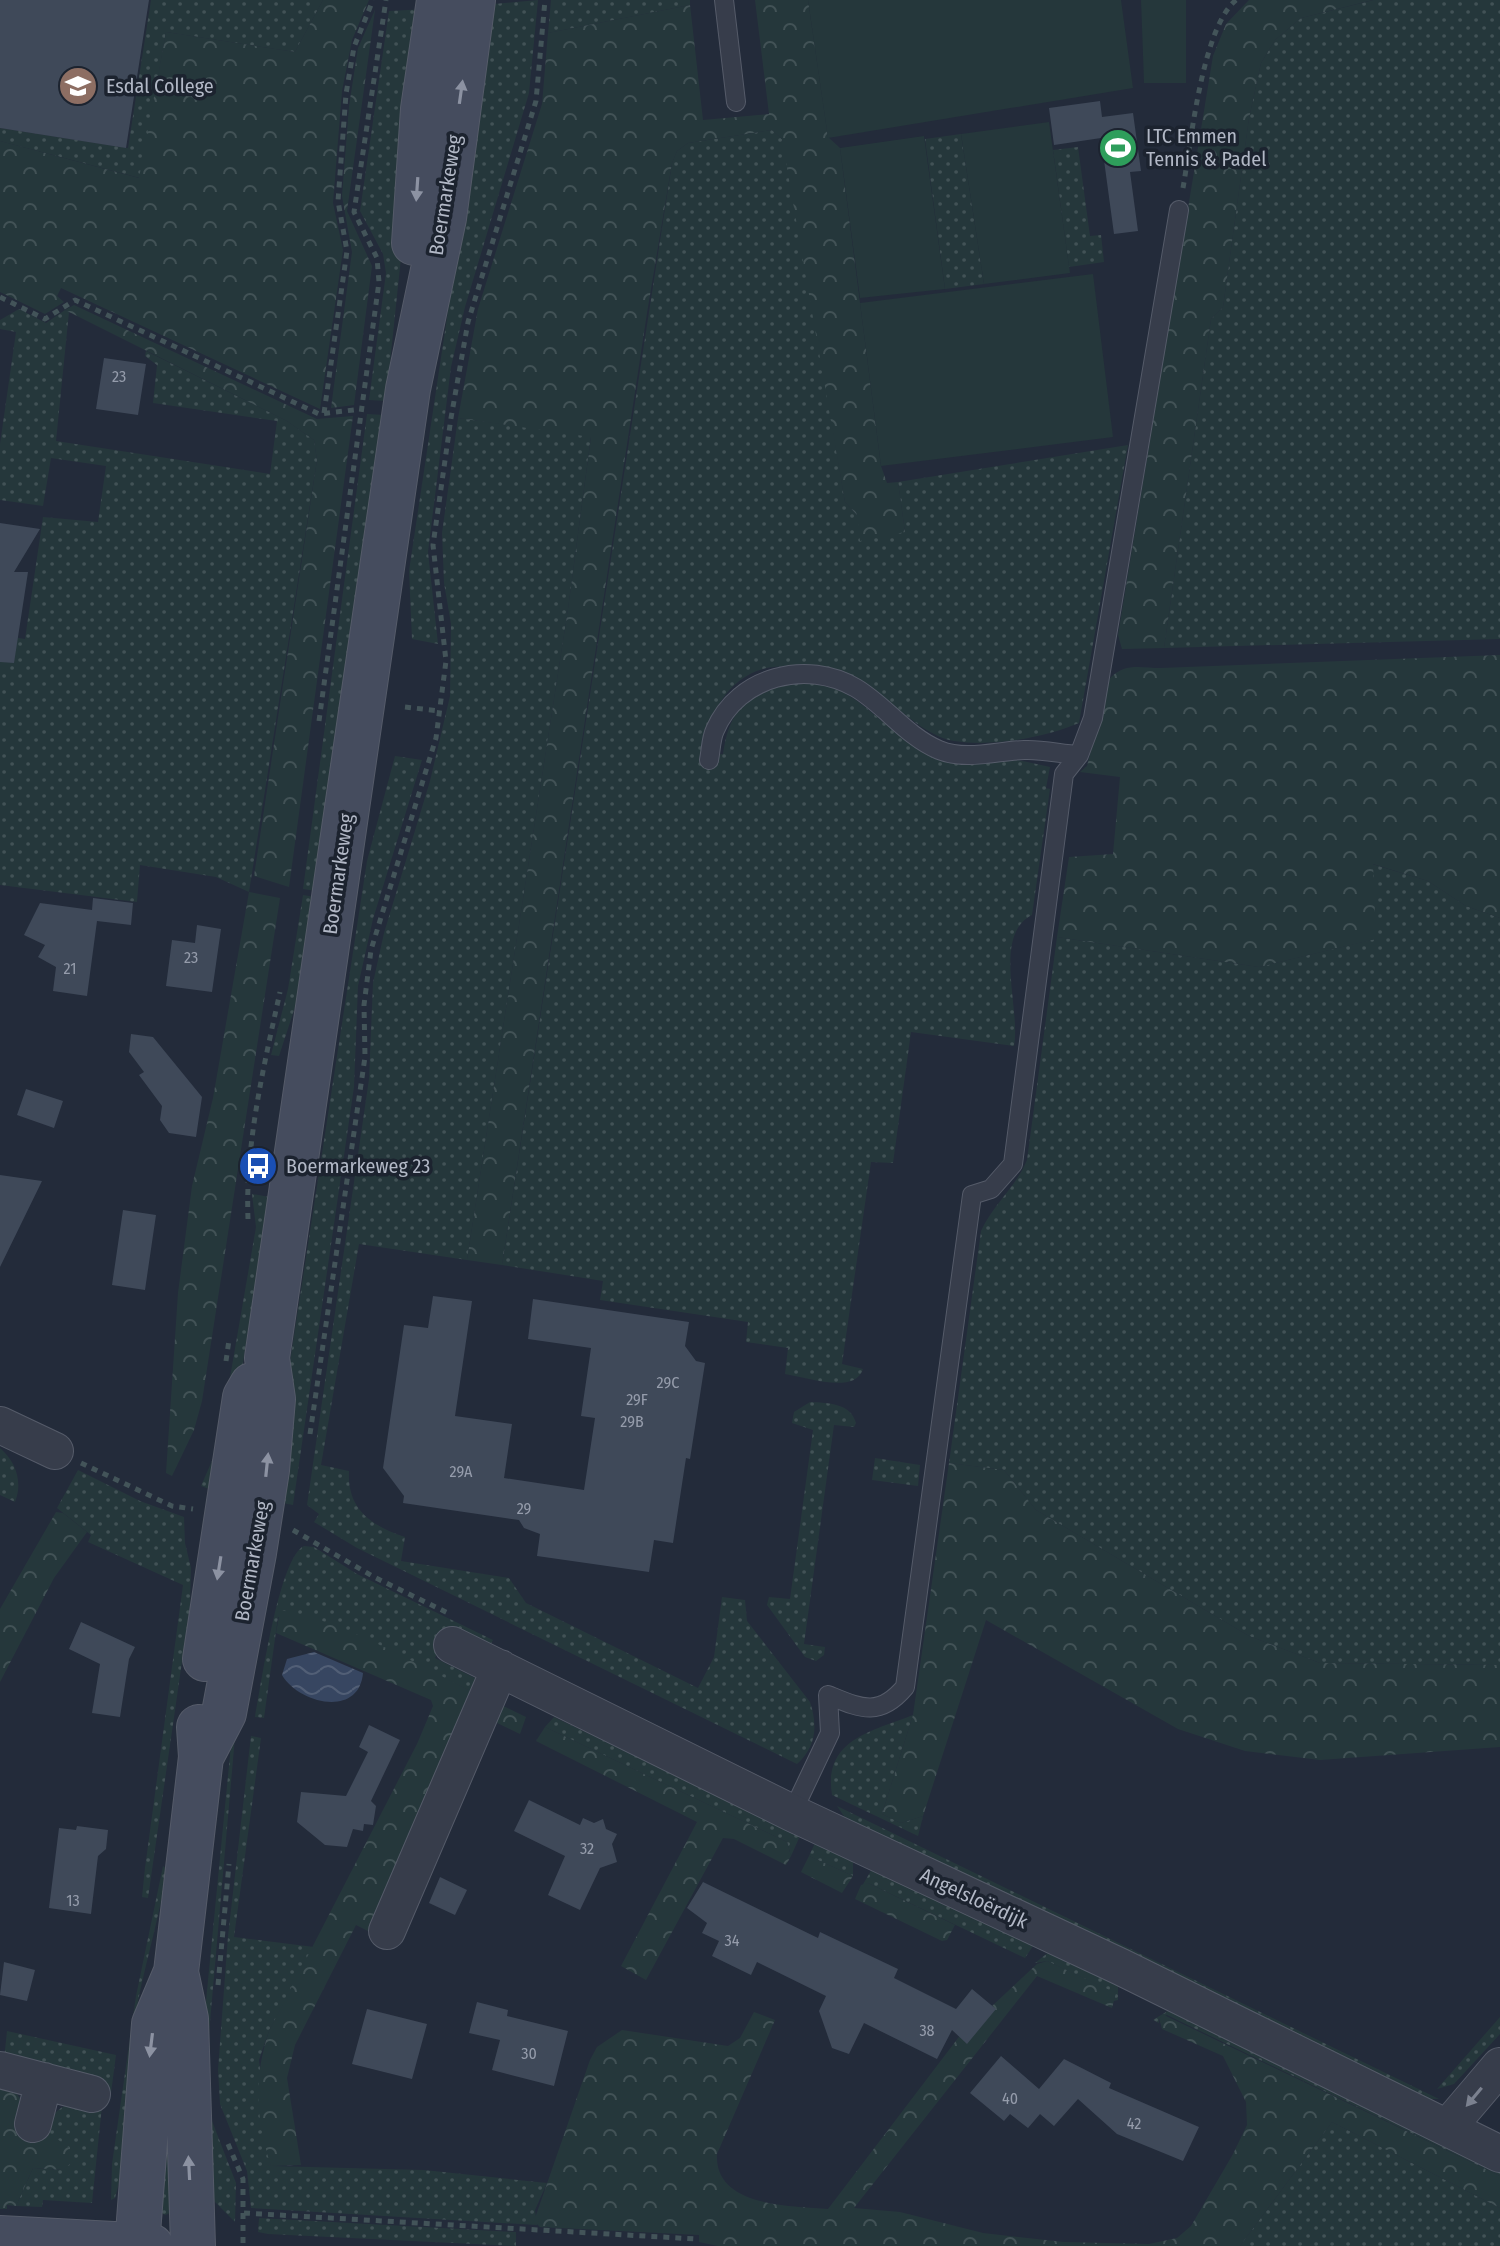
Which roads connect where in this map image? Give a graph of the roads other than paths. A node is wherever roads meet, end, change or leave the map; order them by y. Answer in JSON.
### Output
{"nodes":[{"id":1,"x":439,"y":0,"type":"edge"},
{"id":2,"x":473,"y":0,"type":"edge"},
{"id":3,"x":724,"y":0,"type":"edge"},
{"id":4,"x":736,"y":102,"type":"dead end"},
{"id":5,"x":1179,"y":210,"type":"road end"},
{"id":6,"x":408,"y":389,"type":"junction"},
{"id":7,"x":1079,"y":755,"type":"junction"},
{"id":8,"x":709,"y":760,"type":"dead end"},
{"id":9,"x":267,"y":1358,"type":"junction"},
{"id":10,"x":0,"y":1425,"type":"edge"},
{"id":11,"x":55,"y":1451,"type":"road end"},
{"id":12,"x":452,"y":1645,"type":"dead end"},
{"id":13,"x":500,"y":1668,"type":"junction"},
{"id":14,"x":201,"y":1757,"type":"junction"},
{"id":15,"x":792,"y":1813,"type":"junction"},
{"id":16,"x":387,"y":1931,"type":"dead end"},
{"id":17,"x":176,"y":1972,"type":"junction"},
{"id":18,"x":1500,"y":2066,"type":"edge"},
{"id":19,"x":0,"y":2070,"type":"edge"},
{"id":20,"x":44,"y":2081,"type":"junction"},
{"id":21,"x":92,"y":2094,"type":"dead end"},
{"id":22,"x":33,"y":2124,"type":"dead end"},
{"id":23,"x":1448,"y":2127,"type":"junction"},
{"id":24,"x":1500,"y":2154,"type":"edge"},
{"id":25,"x":0,"y":2238,"type":"edge"},
{"id":26,"x":137,"y":2246,"type":"edge"},
{"id":27,"x":151,"y":2246,"type":"edge"},
{"id":28,"x":193,"y":2246,"type":"edge"}],
"edges":[{"from":1,"to":6,"type":"street","name":"Boermarkeweg","one_way":true},
{"from":6,"to":2,"type":"street","name":"Boermarkeweg","one_way":true},
{"from":3,"to":4,"type":"lane"},
{"from":5,"to":7,"type":"lane"},
{"from":6,"to":9,"type":"street","name":"Boermarkeweg"},
{"from":7,"to":8,"type":"lane"},
{"from":7,"to":15,"type":"lane"},
{"from":14,"to":9,"type":"street","name":"Boermarkeweg","one_way":true},
{"from":9,"to":14,"type":"street","name":"Boermarkeweg","one_way":true},
{"from":10,"to":11,"type":"street"},
{"from":12,"to":13,"type":"street","name":"Angelsloërdijk"},
{"from":13,"to":15,"type":"street","name":"Angelsloërdijk"},
{"from":13,"to":16,"type":"street"},
{"from":14,"to":17,"type":"street","name":"Boermarkeweg"},
{"from":15,"to":23,"type":"street","name":"Angelsloërdijk"},
{"from":17,"to":26,"type":"street","name":"Boermarkeweg","one_way":true},
{"from":28,"to":17,"type":"street","name":"Boermarkeweg","one_way":true},
{"from":18,"to":23,"type":"street","one_way":true},
{"from":19,"to":20,"type":"street"},
{"from":20,"to":21,"type":"street"},
{"from":20,"to":22,"type":"street"},
{"from":23,"to":24,"type":"street","name":"Angelsloërdijk"},
{"from":25,"to":26,"type":"street"},
{"from":26,"to":27,"type":"street"}]}
